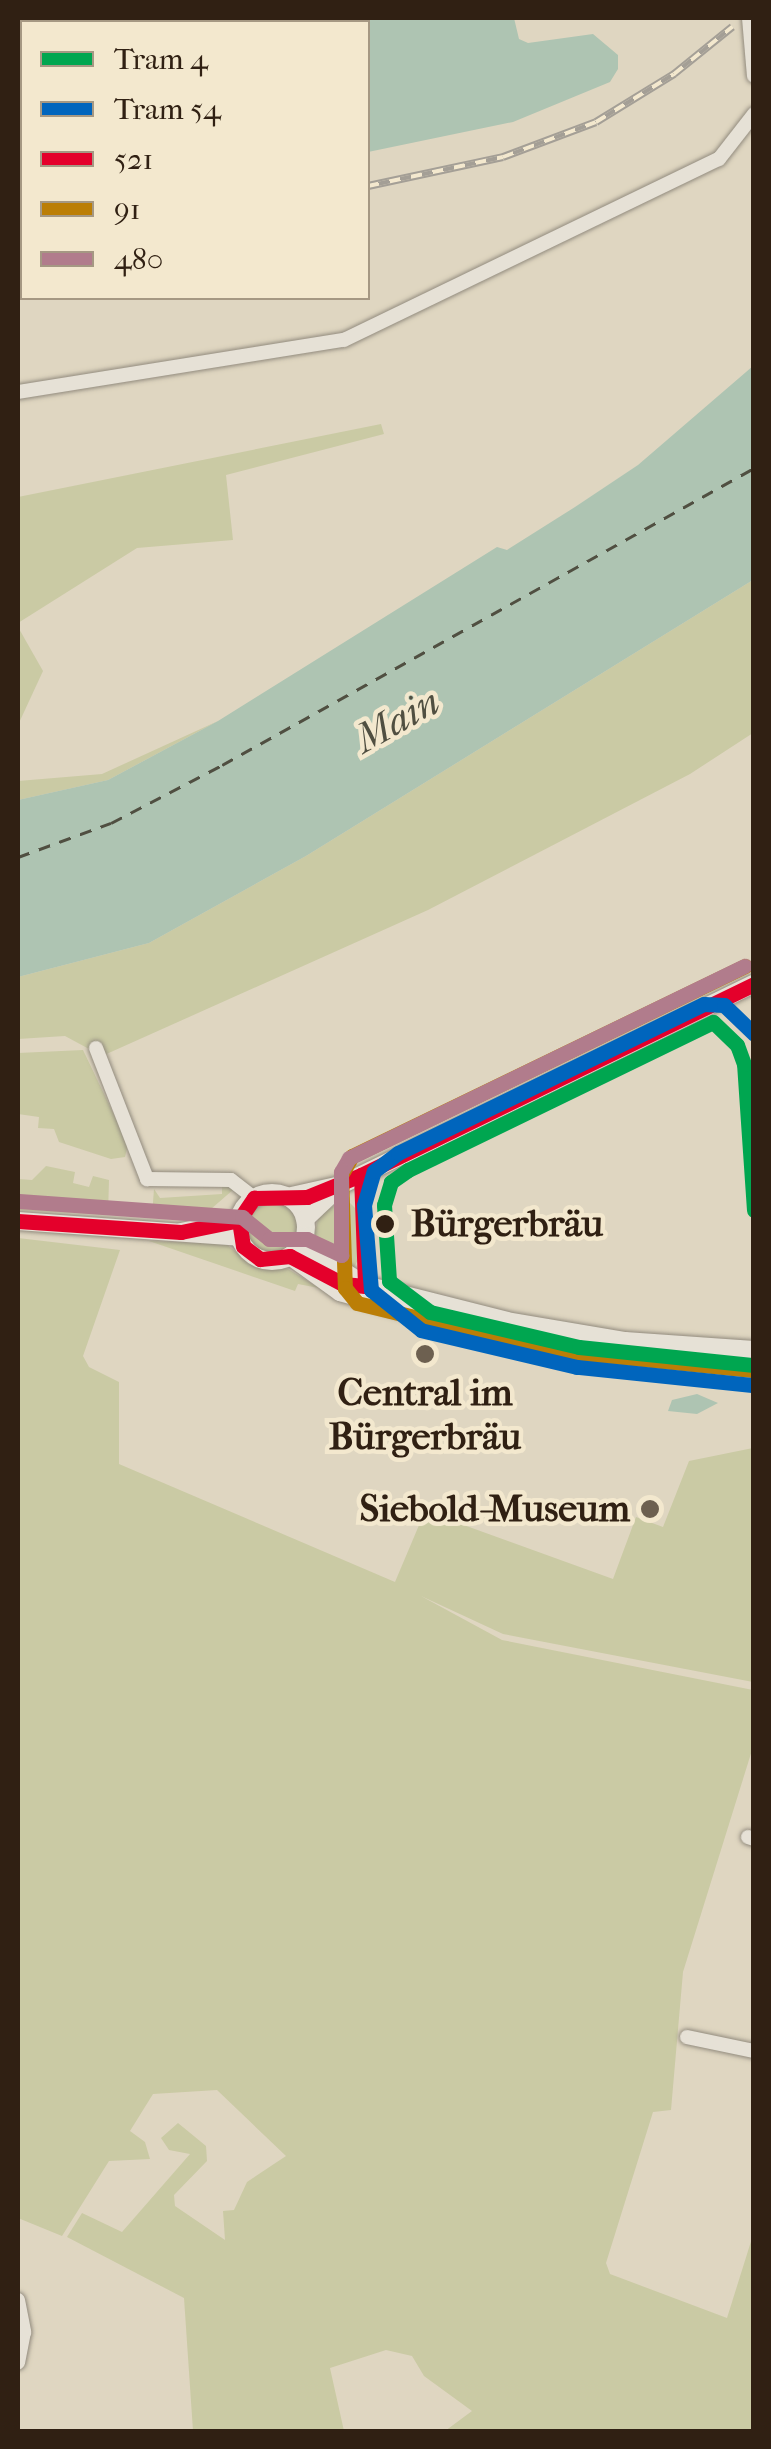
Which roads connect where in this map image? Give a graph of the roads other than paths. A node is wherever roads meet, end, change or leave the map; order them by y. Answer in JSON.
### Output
{"nodes":[{"id":1,"x":748,"y":18,"type":"edge"},
{"id":2,"x":754,"y":76,"type":"edge"},
{"id":3,"x":754,"y":114,"type":"edge"},
{"id":4,"x":18,"y":392,"type":"edge"},
{"id":5,"x":754,"y":984,"type":"edge"},
{"id":6,"x":96,"y":1048,"type":"dead end"},
{"id":7,"x":341,"y":1184,"type":"junction"},
{"id":8,"x":250,"y":1192,"type":"junction"},
{"id":9,"x":287,"y":1197,"type":"junction"},
{"id":10,"x":304,"y":1219,"type":"junction"},
{"id":11,"x":18,"y":1221,"type":"edge"},
{"id":12,"x":239,"y":1228,"type":"junction"},
{"id":13,"x":296,"y":1250,"type":"junction"},
{"id":14,"x":689,"y":1346,"type":"junction"},
{"id":15,"x":754,"y":1350,"type":"edge"},
{"id":16,"x":624,"y":1351,"type":"junction"},
{"id":17,"x":689,"y":1368,"type":"junction"},
{"id":18,"x":754,"y":1373,"type":"edge"},
{"id":19,"x":687,"y":2037,"type":"dead end"},
{"id":20,"x":754,"y":2051,"type":"edge"},
{"id":21,"x":18,"y":2300,"type":"edge"},
{"id":22,"x":18,"y":2362,"type":"edge"}],
"edges":[{"from":1,"to":2,"type":"street"},
{"from":3,"to":4,"type":"street"},
{"from":5,"to":7,"type":"main road"},
{"from":6,"to":8,"type":"street"},
{"from":7,"to":9,"type":"main road"},
{"from":7,"to":10,"type":"main road"},
{"from":8,"to":9,"type":"main road"},
{"from":8,"to":12,"type":"main road"},
{"from":9,"to":10,"type":"main road"},
{"from":10,"to":13,"type":"main road"},
{"from":11,"to":12,"type":"main road"},
{"from":12,"to":13,"type":"main road"},
{"from":13,"to":16,"type":"main road"},
{"from":14,"to":15,"type":"main road"},
{"from":14,"to":16,"type":"main road"},
{"from":14,"to":17,"type":"main road"},
{"from":16,"to":17,"type":"main road"},
{"from":17,"to":18,"type":"main road"},
{"from":19,"to":20,"type":"street"},
{"from":21,"to":22,"type":"street"}]}
